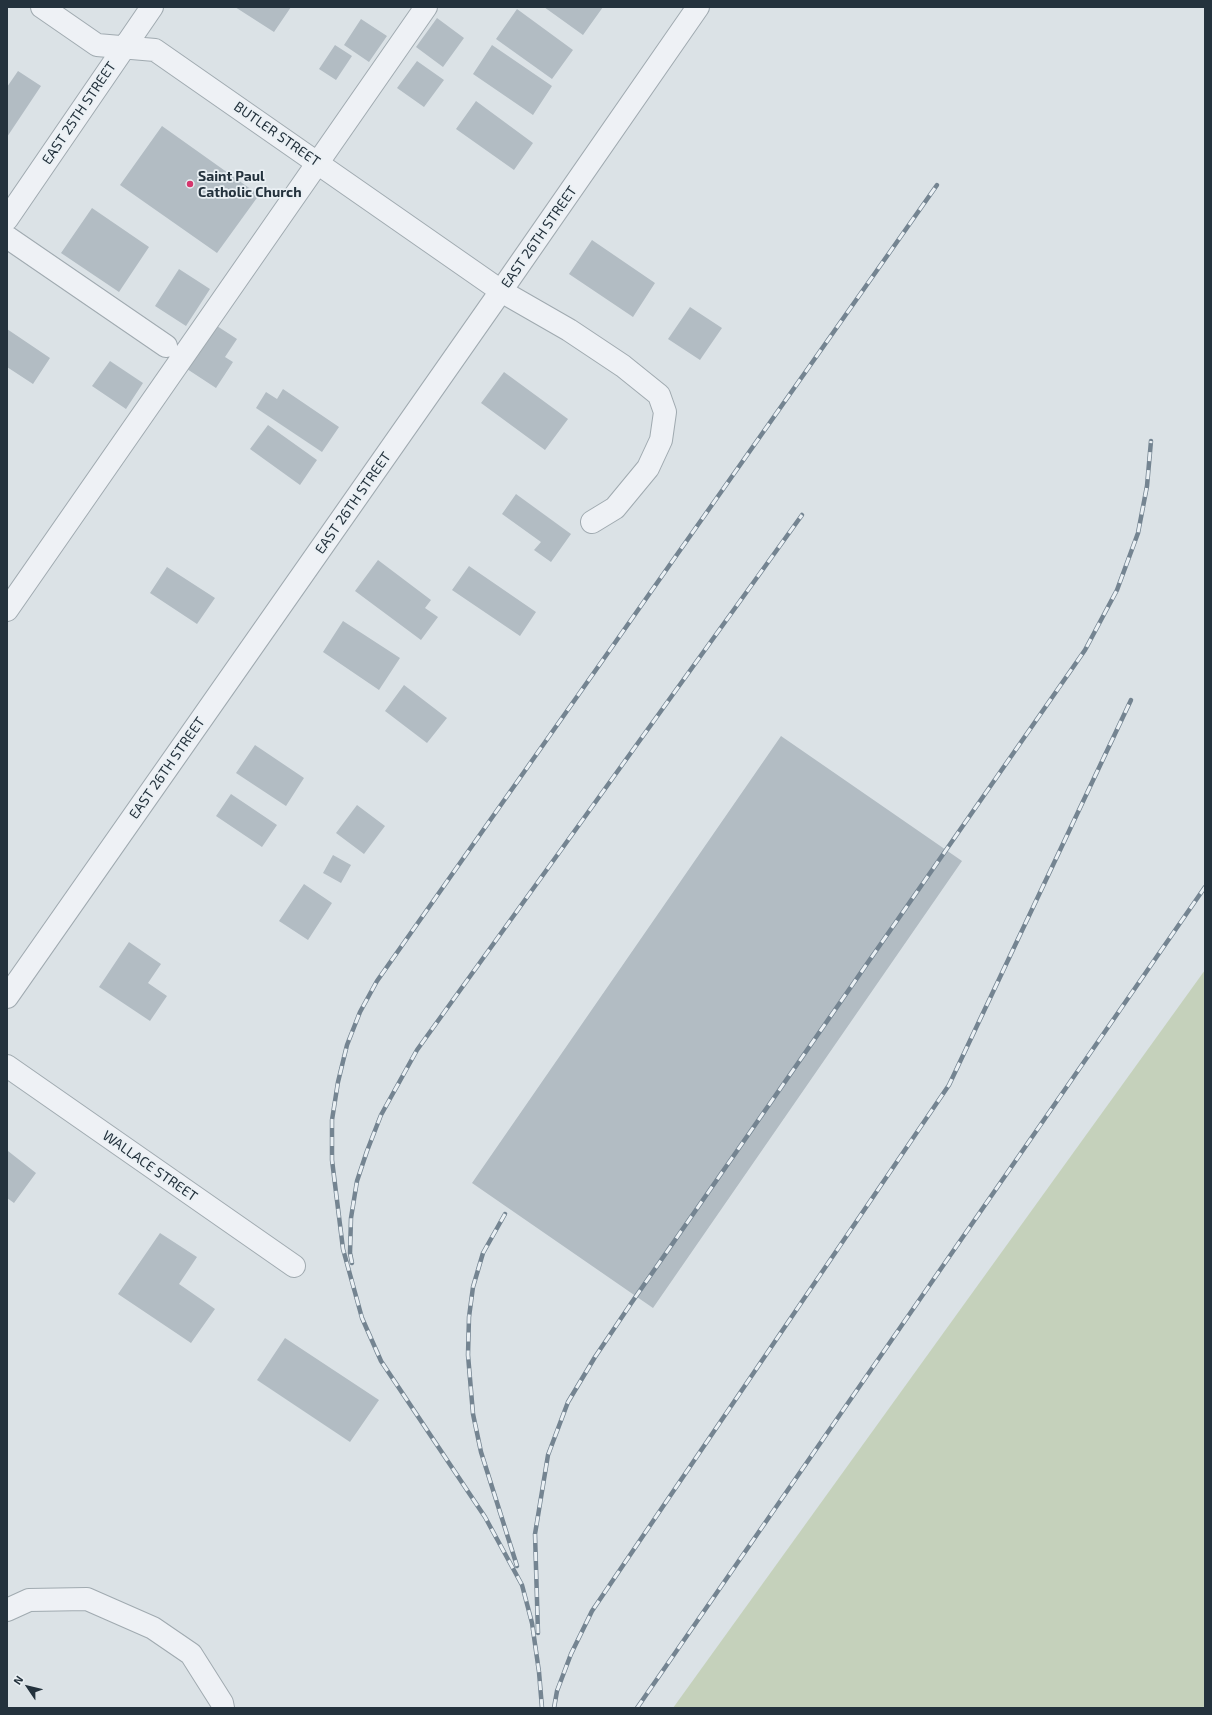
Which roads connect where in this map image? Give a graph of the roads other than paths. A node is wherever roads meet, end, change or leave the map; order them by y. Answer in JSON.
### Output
{"nodes":[{"id":1,"x":42,"y":7,"type":"edge"},
{"id":2,"x":152,"y":7,"type":"edge"},
{"id":3,"x":426,"y":7,"type":"edge"},
{"id":4,"x":698,"y":7,"type":"edge"},
{"id":5,"x":123,"y":48,"type":"junction"},
{"id":6,"x":318,"y":163,"type":"junction"},
{"id":7,"x":8,"y":215,"type":"edge"},
{"id":8,"x":7,"y":237,"type":"edge"},
{"id":9,"x":501,"y":291,"type":"junction"},
{"id":10,"x":166,"y":346,"type":"dead end"},
{"id":11,"x":592,"y":522,"type":"dead end"},
{"id":12,"x":7,"y":610,"type":"edge"},
{"id":13,"x":7,"y":997,"type":"edge"},
{"id":14,"x":7,"y":1066,"type":"edge"},
{"id":15,"x":294,"y":1266,"type":"dead end"},
{"id":16,"x":7,"y":1610,"type":"edge"},
{"id":17,"x":223,"y":1708,"type":"edge"}],
"edges":[{"from":1,"to":5,"type":"street","name":"BUTLER STREET"},
{"from":2,"to":5,"type":"street","name":"EAST 25TH STREET"},
{"from":3,"to":6,"type":"street"},
{"from":4,"to":9,"type":"street","name":"EAST 26TH STREET"},
{"from":5,"to":6,"type":"street","name":"BUTLER STREET"},
{"from":5,"to":7,"type":"street","name":"EAST 25TH STREET"},
{"from":6,"to":9,"type":"street","name":"BUTLER STREET"},
{"from":6,"to":12,"type":"street"},
{"from":8,"to":10,"type":"street"},
{"from":9,"to":11,"type":"street","name":"BUTLER STREET"},
{"from":9,"to":13,"type":"street","name":"EAST 26TH STREET"},
{"from":14,"to":15,"type":"street","name":"WALLACE STREET"},
{"from":16,"to":17,"type":"street"}]}
